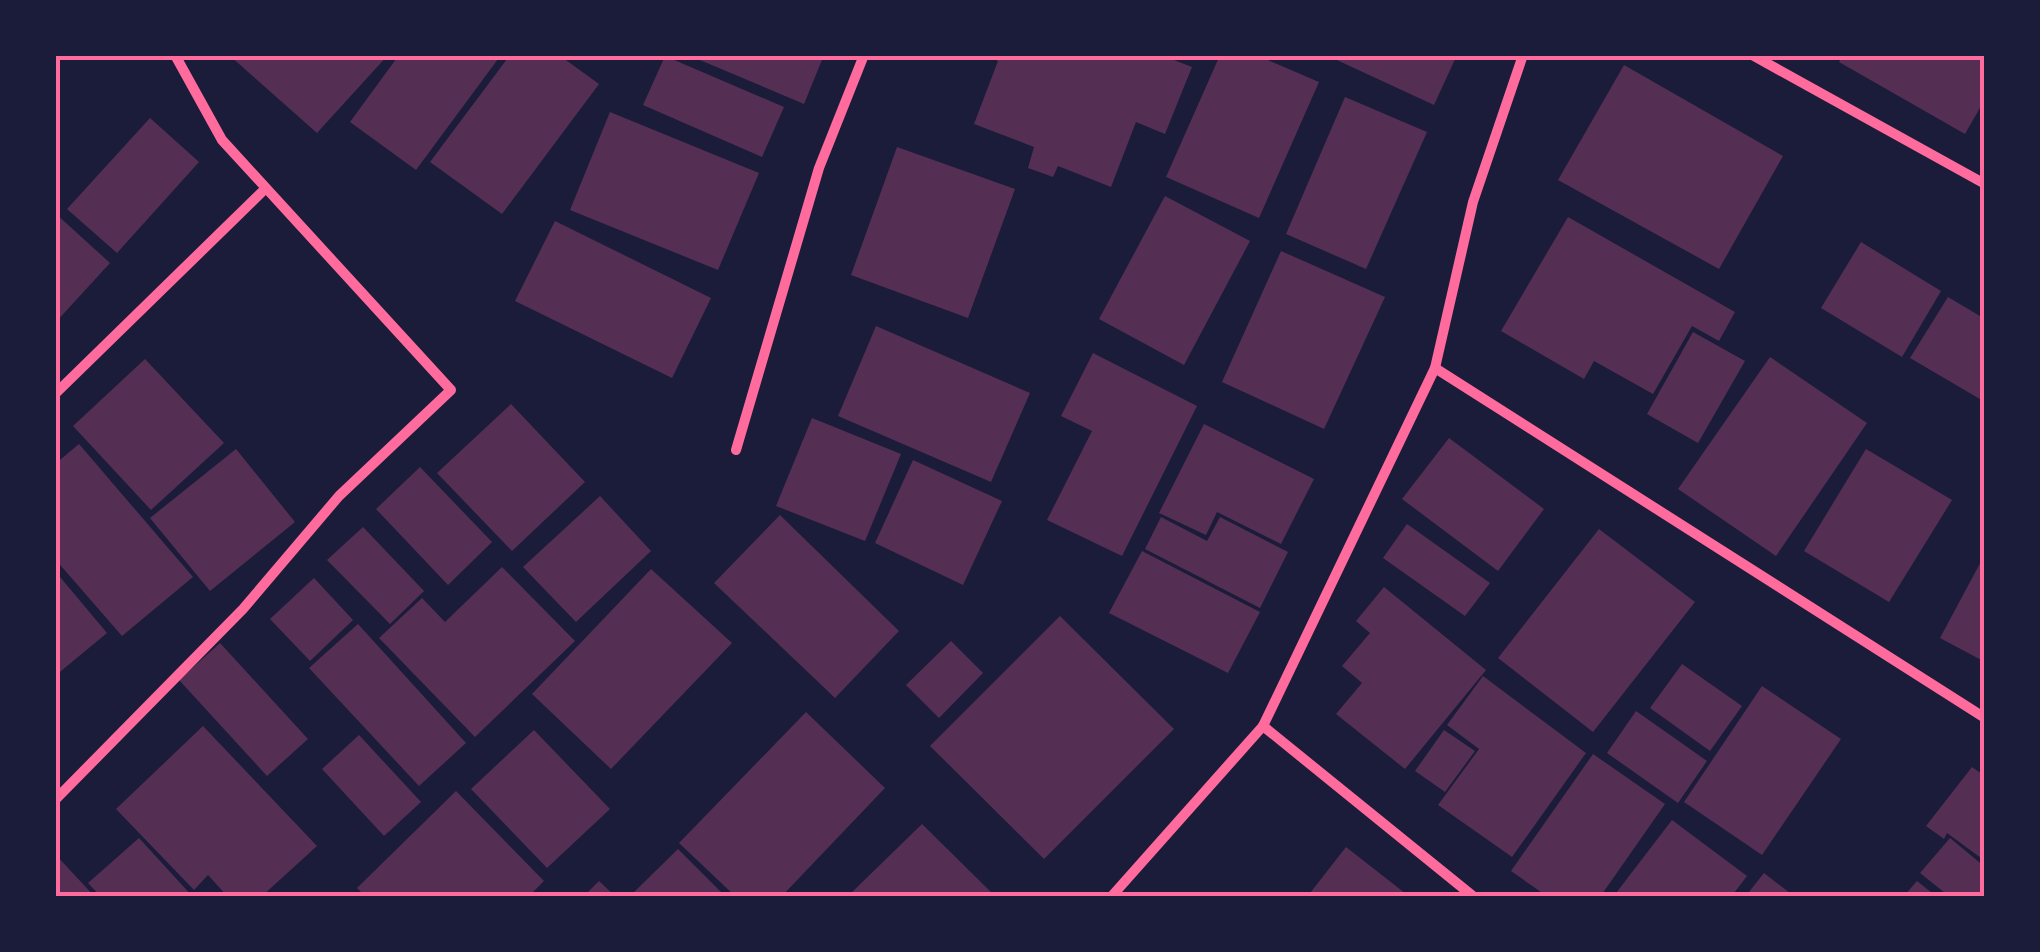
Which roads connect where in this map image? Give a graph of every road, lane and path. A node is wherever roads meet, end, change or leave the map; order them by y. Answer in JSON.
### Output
{"nodes":[{"id":1,"x":174,"y":55,"type":"edge"},
{"id":2,"x":864,"y":55,"type":"edge"},
{"id":3,"x":1523,"y":55,"type":"edge"},
{"id":4,"x":1752,"y":55,"type":"edge"},
{"id":5,"x":1985,"y":184,"type":"edge"},
{"id":6,"x":265,"y":189,"type":"junction"},
{"id":7,"x":1435,"y":368,"type":"junction"},
{"id":8,"x":55,"y":394,"type":"edge"},
{"id":9,"x":736,"y":450,"type":"dead end"},
{"id":10,"x":1985,"y":718,"type":"edge"},
{"id":11,"x":1263,"y":726,"type":"junction"},
{"id":12,"x":55,"y":800,"type":"edge"},
{"id":13,"x":1111,"y":897,"type":"edge"},
{"id":14,"x":1474,"y":897,"type":"edge"}],
"edges":[{"from":1,"to":6,"type":"street"},
{"from":2,"to":9,"type":"street"},
{"from":3,"to":7,"type":"street"},
{"from":4,"to":5,"type":"street"},
{"from":6,"to":8,"type":"street"},
{"from":6,"to":12,"type":"street"},
{"from":7,"to":10,"type":"street"},
{"from":7,"to":11,"type":"street"},
{"from":11,"to":13,"type":"street"},
{"from":11,"to":14,"type":"street"}]}
